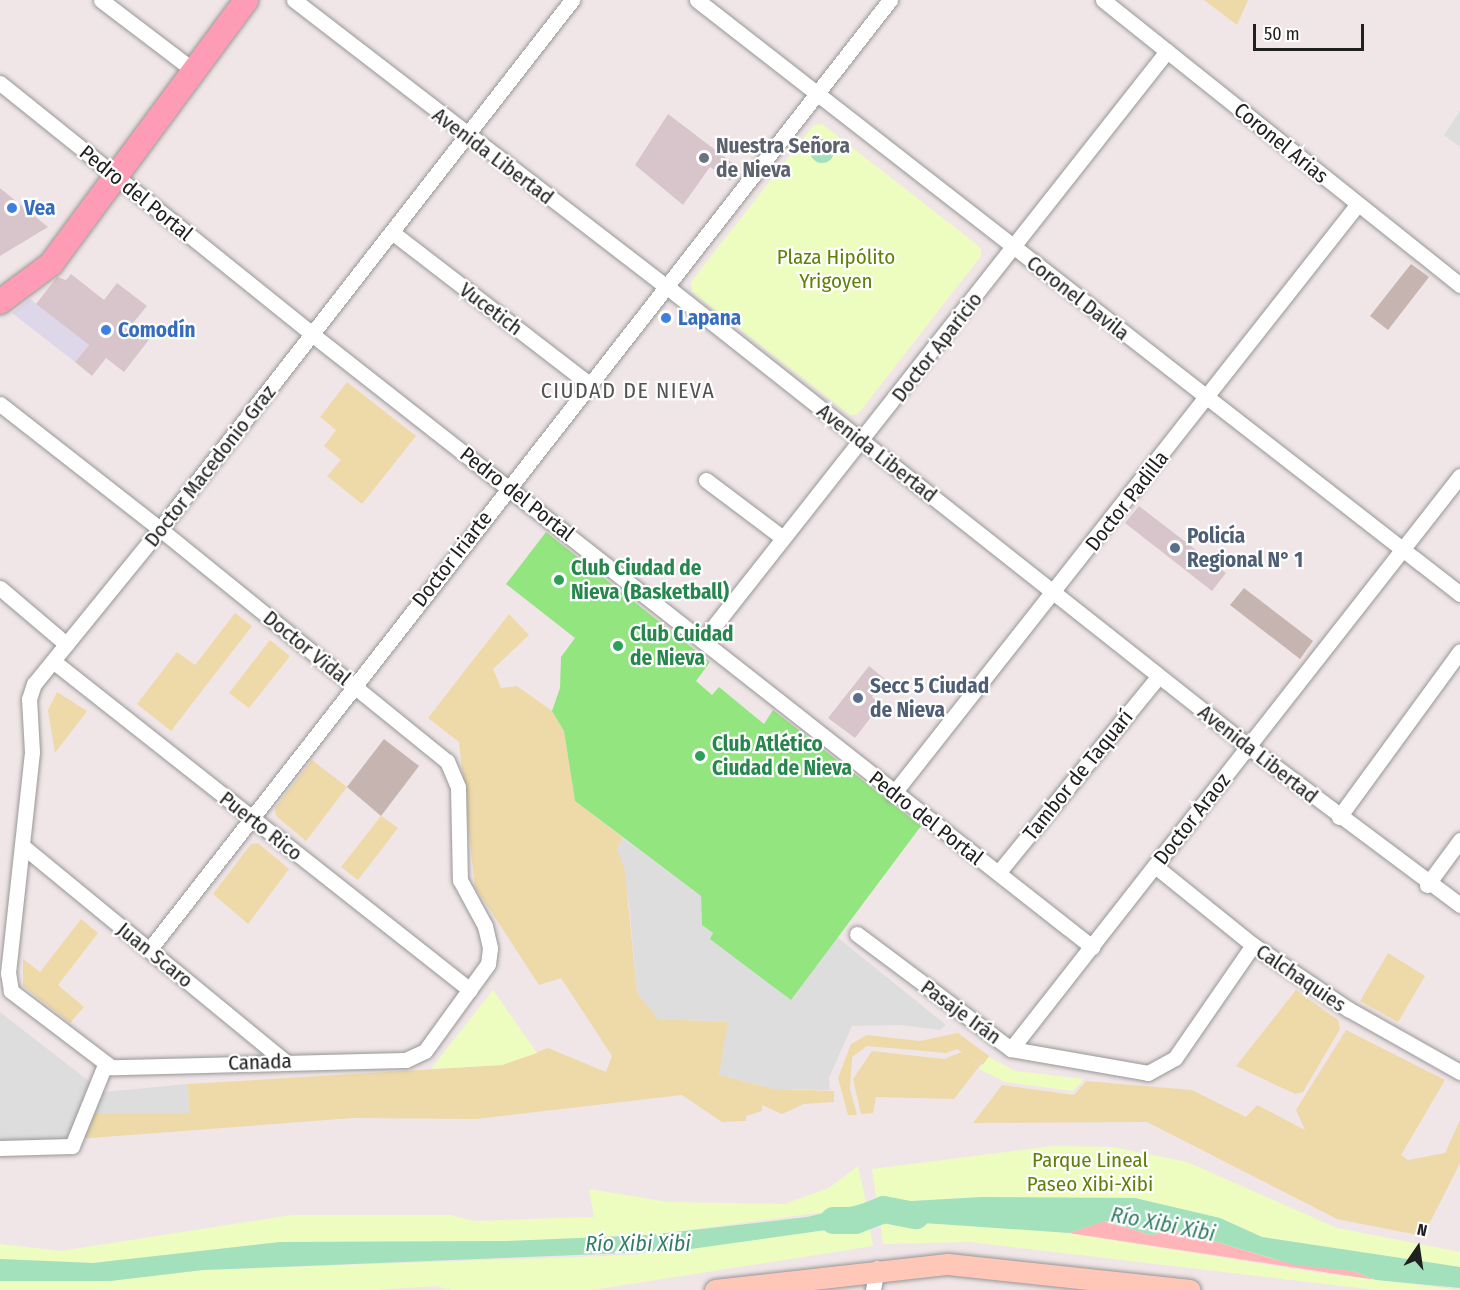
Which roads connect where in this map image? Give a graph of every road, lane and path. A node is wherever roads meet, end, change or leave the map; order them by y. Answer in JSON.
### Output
{"nodes":[{"id":1,"x":101,"y":0,"type":"edge"},
{"id":2,"x":246,"y":0,"type":"edge"},
{"id":3,"x":294,"y":0,"type":"edge"},
{"id":4,"x":572,"y":0,"type":"edge"},
{"id":5,"x":697,"y":0,"type":"edge"},
{"id":6,"x":890,"y":0,"type":"edge"},
{"id":7,"x":1103,"y":0,"type":"edge"},
{"id":8,"x":1167,"y":51,"type":"junction"},
{"id":9,"x":193,"y":70,"type":"junction"},
{"id":10,"x":0,"y":83,"type":"edge"},
{"id":11,"x":816,"y":95,"type":"junction"},
{"id":12,"x":466,"y":136,"type":"junction"},
{"id":13,"x":115,"y":176,"type":"junction"},
{"id":14,"x":1358,"y":205,"type":"junction"},
{"id":15,"x":393,"y":233,"type":"junction"},
{"id":16,"x":1015,"y":249,"type":"junction"},
{"id":17,"x":1460,"y":285,"type":"edge"},
{"id":18,"x":666,"y":286,"type":"junction"},
{"id":19,"x":0,"y":291,"type":"edge"},
{"id":20,"x":0,"y":302,"type":"edge"},
{"id":21,"x":313,"y":335,"type":"junction"},
{"id":22,"x":589,"y":384,"type":"junction"},
{"id":23,"x":1207,"y":398,"type":"junction"},
{"id":24,"x":0,"y":404,"type":"edge"},
{"id":25,"x":862,"y":441,"type":"junction"},
{"id":26,"x":1460,"y":476,"type":"edge"},
{"id":27,"x":706,"y":480,"type":"dead end"},
{"id":28,"x":509,"y":486,"type":"junction"},
{"id":29,"x":160,"y":529,"type":"junction"},
{"id":30,"x":783,"y":538,"type":"junction"},
{"id":31,"x":1402,"y":550,"type":"junction"},
{"id":32,"x":0,"y":588,"type":"edge"},
{"id":33,"x":1055,"y":592,"type":"junction"},
{"id":34,"x":1460,"y":594,"type":"edge"},
{"id":35,"x":703,"y":640,"type":"junction"},
{"id":36,"x":66,"y":644,"type":"junction"},
{"id":37,"x":1460,"y":651,"type":"edge"},
{"id":38,"x":53,"y":661,"type":"junction"},
{"id":39,"x":1158,"y":676,"type":"junction"},
{"id":40,"x":354,"y":686,"type":"junction"},
{"id":41,"x":1249,"y":747,"type":"junction"},
{"id":42,"x":893,"y":794,"type":"junction"},
{"id":43,"x":249,"y":817,"type":"junction"},
{"id":44,"x":1339,"y":817,"type":"junction"},
{"id":45,"x":1460,"y":840,"type":"edge"},
{"id":46,"x":25,"y":848,"type":"junction"},
{"id":47,"x":1155,"y":866,"type":"junction"},
{"id":48,"x":998,"y":873,"type":"junction"},
{"id":49,"x":1427,"y":885,"type":"junction"},
{"id":50,"x":1460,"y":905,"type":"edge"},
{"id":51,"x":857,"y":934,"type":"dead end"},
{"id":52,"x":1253,"y":945,"type":"junction"},
{"id":53,"x":1092,"y":947,"type":"junction"},
{"id":54,"x":149,"y":950,"type":"junction"},
{"id":55,"x":488,"y":964,"type":"joint"},
{"id":56,"x":470,"y":990,"type":"junction"},
{"id":57,"x":11,"y":991,"type":"joint"},
{"id":58,"x":1011,"y":1049,"type":"junction"},
{"id":59,"x":284,"y":1061,"type":"junction"},
{"id":60,"x":1460,"y":1072,"type":"edge"},
{"id":61,"x":0,"y":1146,"type":"edge"},
{"id":62,"x":877,"y":1268,"type":"junction"},
{"id":63,"x":777,"y":1285,"type":"edge"},
{"id":64,"x":1143,"y":1287,"type":"edge"},
{"id":65,"x":719,"y":1290,"type":"edge"},
{"id":66,"x":873,"y":1290,"type":"edge"},
{"id":67,"x":1190,"y":1290,"type":"edge"}],
"edges":[{"from":1,"to":9,"type":"street"},
{"from":2,"to":9,"type":"main road"},
{"from":3,"to":12,"type":"street","name":"Avenida Libertad"},
{"from":4,"to":12,"type":"street","name":"Doctor Macedonio Graz"},
{"from":5,"to":11,"type":"street","name":"Coronel Davila"},
{"from":6,"to":11,"type":"street","name":"Doctor Iriarte"},
{"from":7,"to":8,"type":"street","name":"Coronel Arias"},
{"from":8,"to":14,"type":"street","name":"Coronel Arias"},
{"from":8,"to":16,"type":"street","name":"Doctor Aparicio"},
{"from":9,"to":13,"type":"main road"},
{"from":10,"to":13,"type":"street","name":"Pedro del Portal"},
{"from":11,"to":16,"type":"street","name":"Coronel Davila"},
{"from":11,"to":18,"type":"street","name":"Doctor Iriarte"},
{"from":12,"to":15,"type":"street","name":"Doctor Macedonio Graz"},
{"from":12,"to":18,"type":"street","name":"Avenida Libertad"},
{"from":13,"to":19,"type":"main road"},
{"from":13,"to":20,"type":"main road"},
{"from":13,"to":21,"type":"street","name":"Pedro del Portal"},
{"from":14,"to":17,"type":"street","name":"Coronel Arias"},
{"from":14,"to":23,"type":"street","name":"Doctor Padilla"},
{"from":15,"to":21,"type":"street","name":"Doctor Macedonio Graz"},
{"from":15,"to":22,"type":"street","name":"Vucetich"},
{"from":16,"to":23,"type":"street","name":"Coronel Davila"},
{"from":16,"to":25,"type":"street","name":"Doctor Aparicio"},
{"from":18,"to":22,"type":"street","name":"Doctor Iriarte"},
{"from":18,"to":25,"type":"street","name":"Avenida Libertad"},
{"from":21,"to":28,"type":"street","name":"Pedro del Portal"},
{"from":21,"to":29,"type":"street","name":"Doctor Macedonio Graz"},
{"from":22,"to":28,"type":"street","name":"Doctor Iriarte"},
{"from":23,"to":31,"type":"street","name":"Coronel Davila"},
{"from":23,"to":33,"type":"street","name":"Doctor Padilla"},
{"from":24,"to":29,"type":"street","name":"Doctor Vidal"},
{"from":25,"to":30,"type":"street","name":"Doctor Aparicio"},
{"from":25,"to":33,"type":"street","name":"Avenida Libertad"},
{"from":26,"to":31,"type":"street","name":"Doctor Araoz"},
{"from":27,"to":30,"type":"street"},
{"from":28,"to":35,"type":"street","name":"Pedro del Portal"},
{"from":28,"to":40,"type":"street","name":"Doctor Iriarte"},
{"from":29,"to":36,"type":"street","name":"Doctor Macedonio Graz"},
{"from":29,"to":40,"type":"street","name":"Doctor Vidal"},
{"from":30,"to":35,"type":"street","name":"Doctor Aparicio"},
{"from":31,"to":34,"type":"street","name":"Coronel Davila"},
{"from":31,"to":41,"type":"street","name":"Doctor Araoz"},
{"from":32,"to":36,"type":"street"},
{"from":33,"to":39,"type":"street","name":"Avenida Libertad"},
{"from":33,"to":42,"type":"street","name":"Doctor Padilla"},
{"from":35,"to":42,"type":"street","name":"Pedro del Portal"},
{"from":36,"to":38,"type":"street","name":"Doctor Macedonio Graz"},
{"from":37,"to":44,"type":"street"},
{"from":38,"to":43,"type":"street","name":"Puerto Rico"},
{"from":38,"to":46,"type":"street","name":"Doctor Macedonio Graz"},
{"from":39,"to":41,"type":"street","name":"Avenida Libertad"},
{"from":39,"to":48,"type":"street","name":"Tambor de Taquarí"},
{"from":40,"to":43,"type":"street","name":"Doctor Iriarte"},
{"from":40,"to":55,"type":"street","name":"Doctor Vidal"},
{"from":41,"to":44,"type":"street","name":"Avenida Libertad"},
{"from":41,"to":47,"type":"street","name":"Doctor Araoz"},
{"from":42,"to":48,"type":"street","name":"Pedro del Portal"},
{"from":43,"to":54,"type":"street","name":"Doctor Iriarte"},
{"from":43,"to":56,"type":"street","name":"Puerto Rico"},
{"from":44,"to":49,"type":"street","name":"Avenida Libertad"},
{"from":45,"to":49,"type":"street"},
{"from":46,"to":54,"type":"street","name":"Juan Scaro"},
{"from":46,"to":57,"type":"street","name":"Doctor Macedonio Graz"},
{"from":47,"to":52,"type":"street","name":"Calchaquies"},
{"from":47,"to":53,"type":"street","name":"Doctor Araoz"},
{"from":48,"to":53,"type":"street","name":"Pedro del Portal"},
{"from":49,"to":50,"type":"street","name":"Avenida Libertad"},
{"from":51,"to":58,"type":"street","name":"Pasaje Irán"},
{"from":52,"to":58,"type":"street","name":"Pasaje Irán"},
{"from":52,"to":60,"type":"street","name":"Calchaquies"},
{"from":53,"to":58,"type":"street","name":"Doctor Araoz"},
{"from":54,"to":59,"type":"street","name":"Juan Scaro"},
{"from":55,"to":56,"type":"street","name":"Canada"},
{"from":56,"to":59,"type":"street","name":"Canada"},
{"from":57,"to":59,"type":"street","name":"Canada"},
{"from":61,"to":61,"type":"street"},
{"from":62,"to":63,"type":"main road"},
{"from":62,"to":64,"type":"main road"},
{"from":62,"to":66,"type":"street"},
{"from":63,"to":65,"type":"main road"},
{"from":64,"to":67,"type":"main road"}]}
